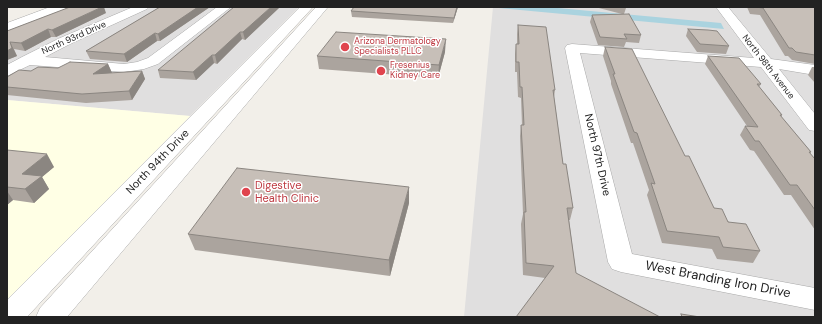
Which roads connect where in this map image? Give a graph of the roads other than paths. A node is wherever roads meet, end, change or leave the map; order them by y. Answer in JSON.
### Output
{"nodes":[{"id":1,"x":43,"y":7,"type":"edge"},
{"id":2,"x":61,"y":7,"type":"edge"},
{"id":3,"x":143,"y":7,"type":"edge"},
{"id":4,"x":225,"y":7,"type":"edge"},
{"id":5,"x":307,"y":7,"type":"edge"},
{"id":6,"x":322,"y":7,"type":"edge"},
{"id":7,"x":722,"y":7,"type":"edge"},
{"id":8,"x":7,"y":20,"type":"edge"},
{"id":9,"x":7,"y":27,"type":"edge"},
{"id":10,"x":27,"y":60,"type":"junction"},
{"id":11,"x":764,"y":63,"type":"junction"},
{"id":12,"x":815,"y":70,"type":"edge"},
{"id":13,"x":7,"y":71,"type":"edge"},
{"id":14,"x":815,"y":126,"type":"edge"},
{"id":15,"x":184,"y":134,"type":"junction"},
{"id":16,"x":209,"y":137,"type":"junction"},
{"id":17,"x":621,"y":262,"type":"joint"},
{"id":18,"x":815,"y":299,"type":"edge"},
{"id":19,"x":10,"y":317,"type":"edge"},
{"id":20,"x":50,"y":317,"type":"edge"}],
"edges":[{"from":1,"to":8,"type":"street"},
{"from":2,"to":9,"type":"street"},
{"from":3,"to":10,"type":"street","name":"North 93rd Drive"},
{"from":4,"to":10,"type":"street"},
{"from":5,"to":15,"type":"street","name":"North 94th Drive"},
{"from":6,"to":16,"type":"street","name":"North 94th Drive"},
{"from":7,"to":11,"type":"street","name":"North 98th Avenue"},
{"from":10,"to":13,"type":"street","name":"North 93rd Drive"},
{"from":11,"to":12,"type":"street"},
{"from":11,"to":14,"type":"street","name":"North 98th Avenue"},
{"from":11,"to":17,"type":"street","name":"North 97th Drive"},
{"from":15,"to":16,"type":"street"},
{"from":15,"to":19,"type":"street","name":"North 94th Drive"},
{"from":16,"to":20,"type":"street","name":"North 94th Drive"},
{"from":17,"to":18,"type":"street","name":"West Branding Iron Drive"}]}
